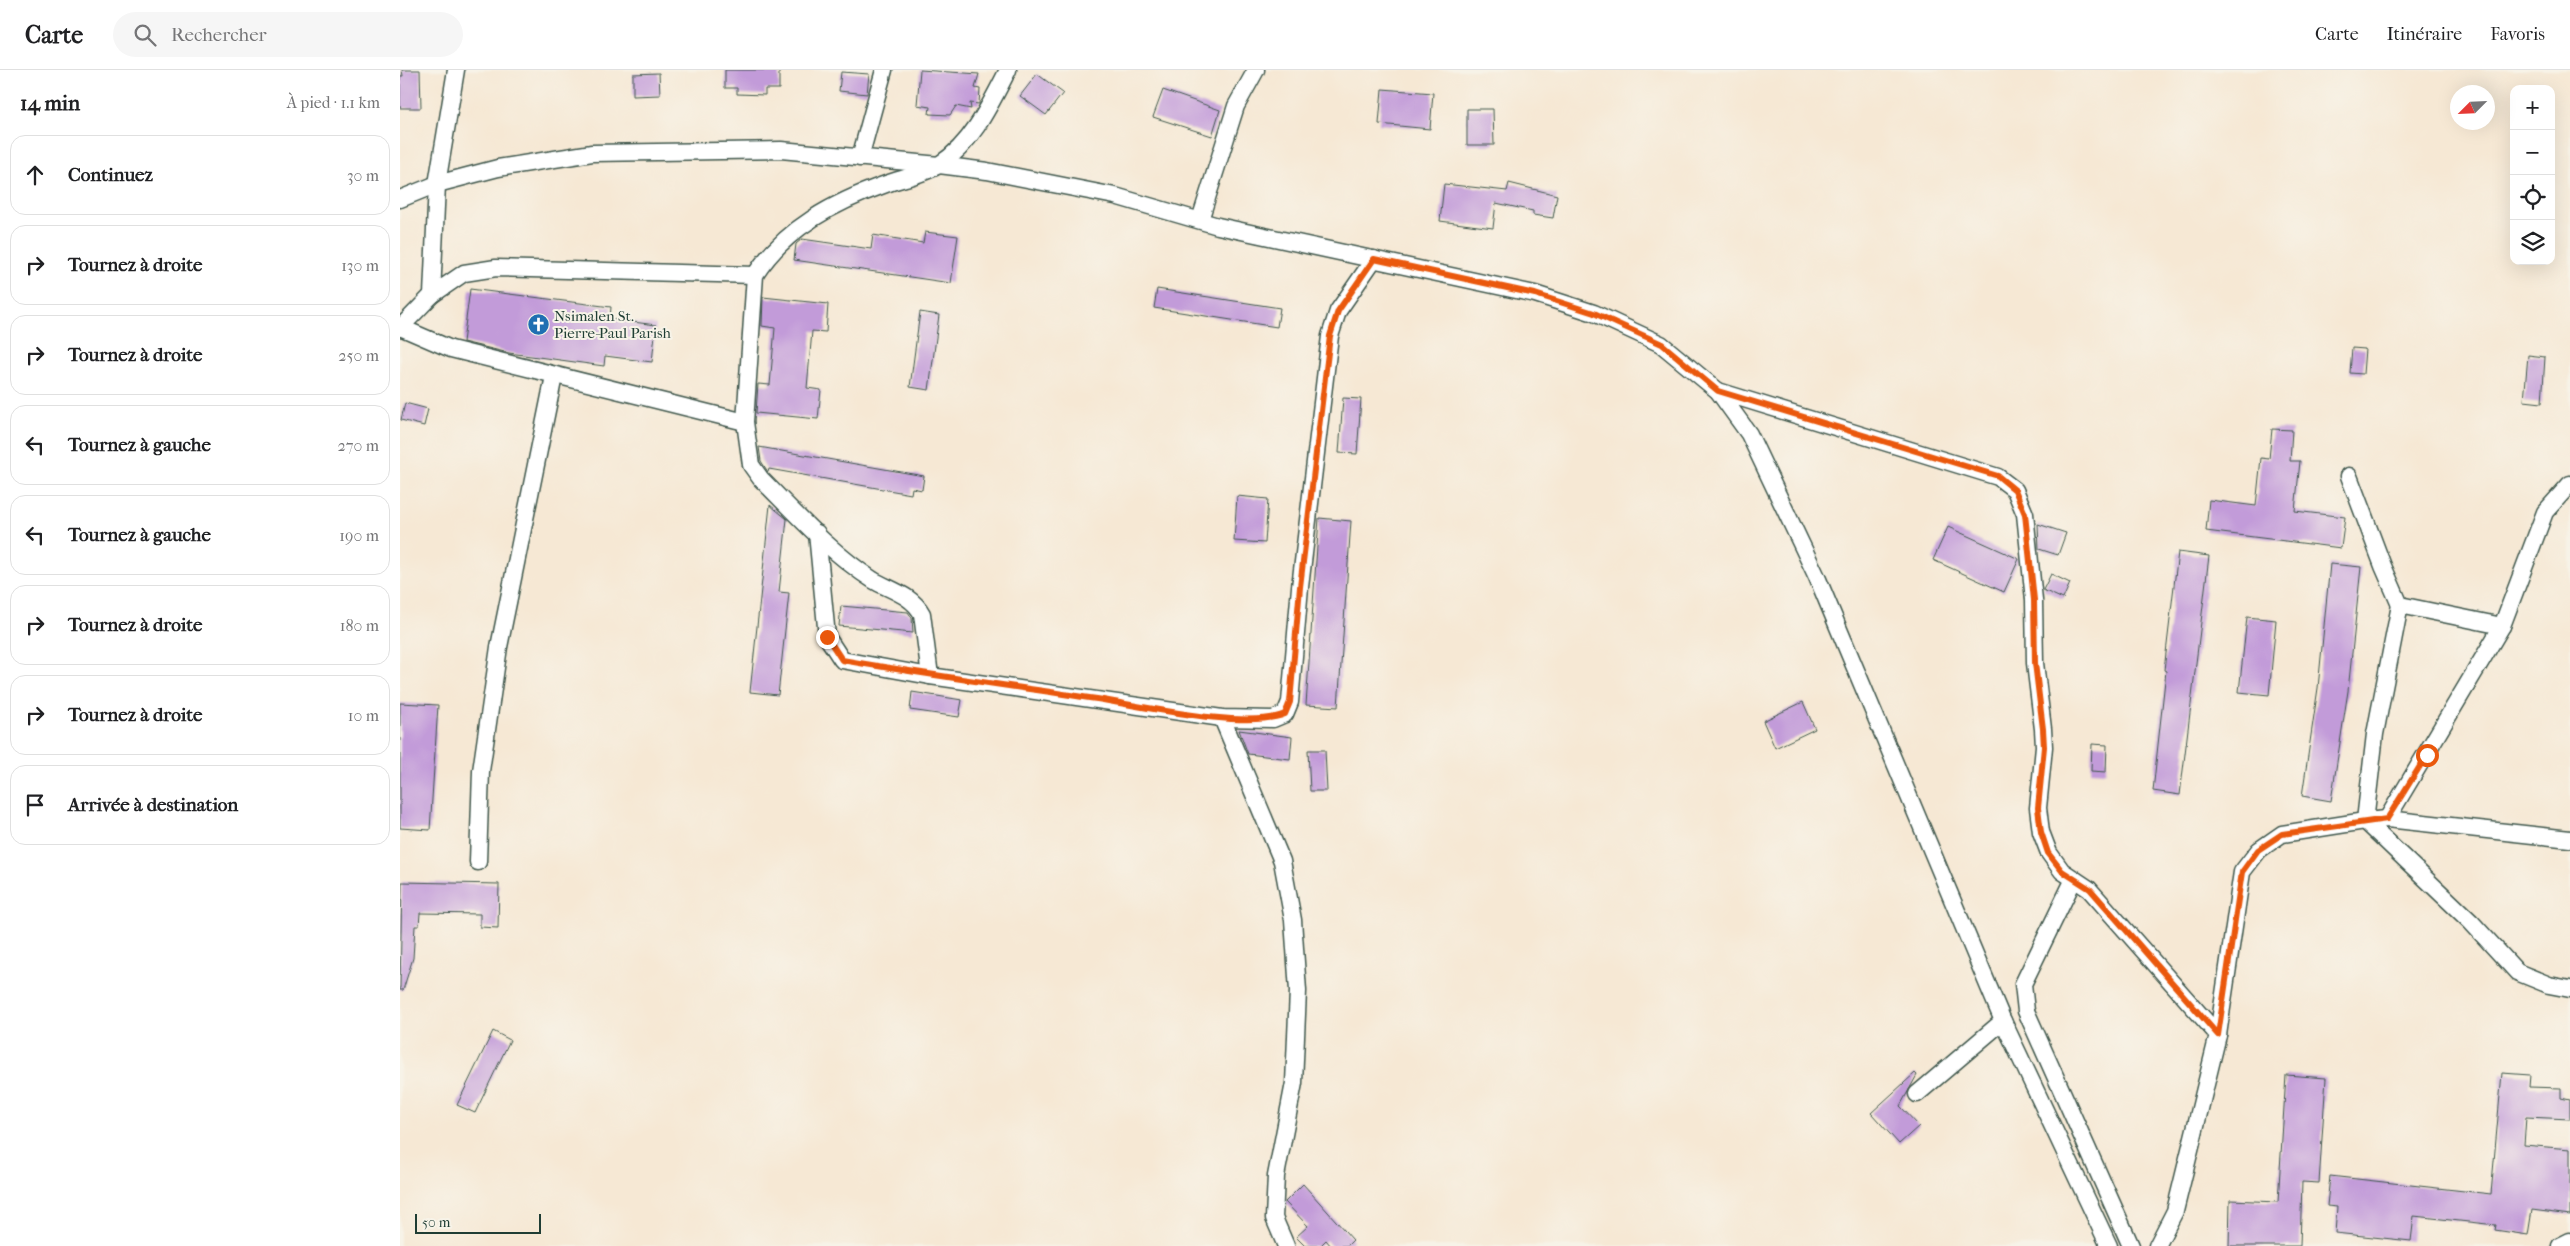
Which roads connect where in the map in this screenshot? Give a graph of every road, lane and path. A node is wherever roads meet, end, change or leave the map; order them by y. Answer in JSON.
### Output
{"nodes":[{"id":1,"x":456,"y":70,"type":"edge"},
{"id":2,"x":884,"y":70,"type":"edge"},
{"id":3,"x":1008,"y":70,"type":"edge"},
{"id":4,"x":1256,"y":70,"type":"edge"},
{"id":5,"x":860,"y":158,"type":"junction"},
{"id":6,"x":939,"y":165,"type":"junction"},
{"id":7,"x":437,"y":184,"type":"junction"},
{"id":8,"x":400,"y":199,"type":"edge"},
{"id":9,"x":1200,"y":220,"type":"junction"},
{"id":10,"x":1374,"y":259,"type":"junction"},
{"id":11,"x":755,"y":275,"type":"junction"},
{"id":12,"x":432,"y":294,"type":"junction"},
{"id":13,"x":400,"y":328,"type":"edge"},
{"id":14,"x":554,"y":376,"type":"junction"},
{"id":15,"x":1718,"y":391,"type":"junction"},
{"id":16,"x":745,"y":422,"type":"junction"},
{"id":17,"x":2349,"y":476,"type":"dead end"},
{"id":18,"x":2570,"y":484,"type":"edge"},
{"id":19,"x":817,"y":533,"type":"junction"},
{"id":20,"x":2400,"y":605,"type":"junction"},
{"id":21,"x":2502,"y":626,"type":"junction"},
{"id":22,"x":930,"y":676,"type":"junction"},
{"id":23,"x":1222,"y":718,"type":"junction"},
{"id":24,"x":2387,"y":819,"type":"junction"},
{"id":25,"x":2365,"y":820,"type":"junction"},
{"id":26,"x":2570,"y":839,"type":"edge"},
{"id":27,"x":478,"y":862,"type":"dead end"},
{"id":28,"x":2074,"y":879,"type":"junction"},
{"id":29,"x":2570,"y":989,"type":"edge"},
{"id":30,"x":2003,"y":1022,"type":"junction"},
{"id":31,"x":2218,"y":1035,"type":"junction"},
{"id":32,"x":1917,"y":1094,"type":"dead end"},
{"id":33,"x":2570,"y":1241,"type":"edge"},
{"id":34,"x":1286,"y":1246,"type":"edge"},
{"id":35,"x":2108,"y":1246,"type":"edge"},
{"id":36,"x":2130,"y":1246,"type":"edge"},
{"id":37,"x":2157,"y":1246,"type":"edge"},
{"id":38,"x":2560,"y":1246,"type":"edge"}],
"edges":[{"from":1,"to":7,"type":"street"},
{"from":2,"to":5,"type":"street"},
{"from":3,"to":6,"type":"street"},
{"from":4,"to":9,"type":"street"},
{"from":5,"to":6,"type":"street"},
{"from":5,"to":7,"type":"street"},
{"from":6,"to":9,"type":"street"},
{"from":6,"to":11,"type":"street"},
{"from":7,"to":8,"type":"street"},
{"from":7,"to":12,"type":"street"},
{"from":9,"to":10,"type":"street"},
{"from":10,"to":15,"type":"street"},
{"from":10,"to":23,"type":"street"},
{"from":11,"to":12,"type":"street"},
{"from":11,"to":16,"type":"street"},
{"from":12,"to":13,"type":"street"},
{"from":13,"to":14,"type":"street"},
{"from":14,"to":16,"type":"street"},
{"from":14,"to":27,"type":"street"},
{"from":15,"to":28,"type":"street"},
{"from":15,"to":30,"type":"street"},
{"from":16,"to":19,"type":"street"},
{"from":17,"to":20,"type":"street"},
{"from":18,"to":21,"type":"street"},
{"from":19,"to":22,"type":"street"},
{"from":19,"to":22,"type":"street"},
{"from":20,"to":21,"type":"street"},
{"from":20,"to":25,"type":"street"},
{"from":21,"to":24,"type":"street"},
{"from":22,"to":23,"type":"street"},
{"from":23,"to":34,"type":"street"},
{"from":24,"to":25,"type":"street"},
{"from":24,"to":26,"type":"street"},
{"from":25,"to":29,"type":"street"},
{"from":25,"to":31,"type":"street"},
{"from":28,"to":31,"type":"street"},
{"from":28,"to":36,"type":"street"},
{"from":30,"to":32,"type":"street"},
{"from":30,"to":35,"type":"street"},
{"from":31,"to":37,"type":"street"},
{"from":33,"to":38,"type":"street"}]}
